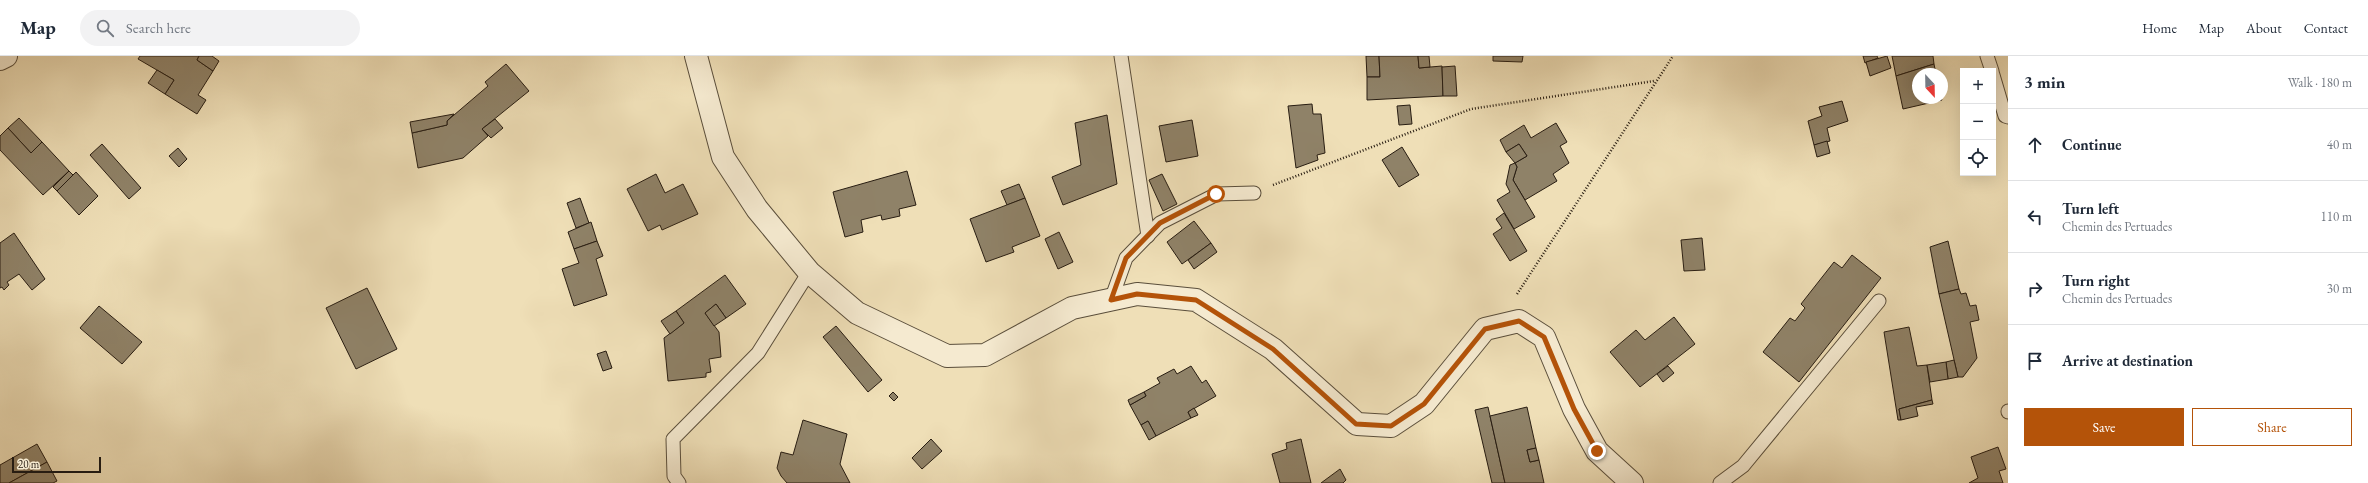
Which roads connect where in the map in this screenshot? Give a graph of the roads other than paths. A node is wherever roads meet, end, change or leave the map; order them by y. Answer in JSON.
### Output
{"nodes":[{"id":1,"x":6,"y":56,"type":"edge"},
{"id":2,"x":696,"y":56,"type":"edge"},
{"id":3,"x":1121,"y":56,"type":"edge"},
{"id":4,"x":1987,"y":56,"type":"edge"},
{"id":5,"x":0,"y":59,"type":"edge"},
{"id":6,"x":1991,"y":68,"type":"edge"},
{"id":7,"x":1996,"y":84,"type":"edge"},
{"id":8,"x":2008,"y":117,"type":"edge"},
{"id":9,"x":1254,"y":193,"type":"road end"},
{"id":10,"x":1148,"y":236,"type":"junction"},
{"id":11,"x":809,"y":272,"type":"junction"},
{"id":12,"x":1111,"y":300,"type":"junction"},
{"id":13,"x":1879,"y":301,"type":"dead end"},
{"id":14,"x":679,"y":483,"type":"edge"},
{"id":15,"x":1632,"y":483,"type":"edge"},
{"id":16,"x":1720,"y":483,"type":"edge"}],
"edges":[{"from":1,"to":5,"type":"street"},
{"from":2,"to":11,"type":"street"},
{"from":3,"to":10,"type":"lane"},
{"from":4,"to":6,"type":"lane"},
{"from":7,"to":8,"type":"lane"},
{"from":9,"to":10,"type":"lane"},
{"from":10,"to":12,"type":"lane"},
{"from":11,"to":12,"type":"street"},
{"from":11,"to":14,"type":"lane"},
{"from":12,"to":15,"type":"street"},
{"from":13,"to":16,"type":"lane"}]}
